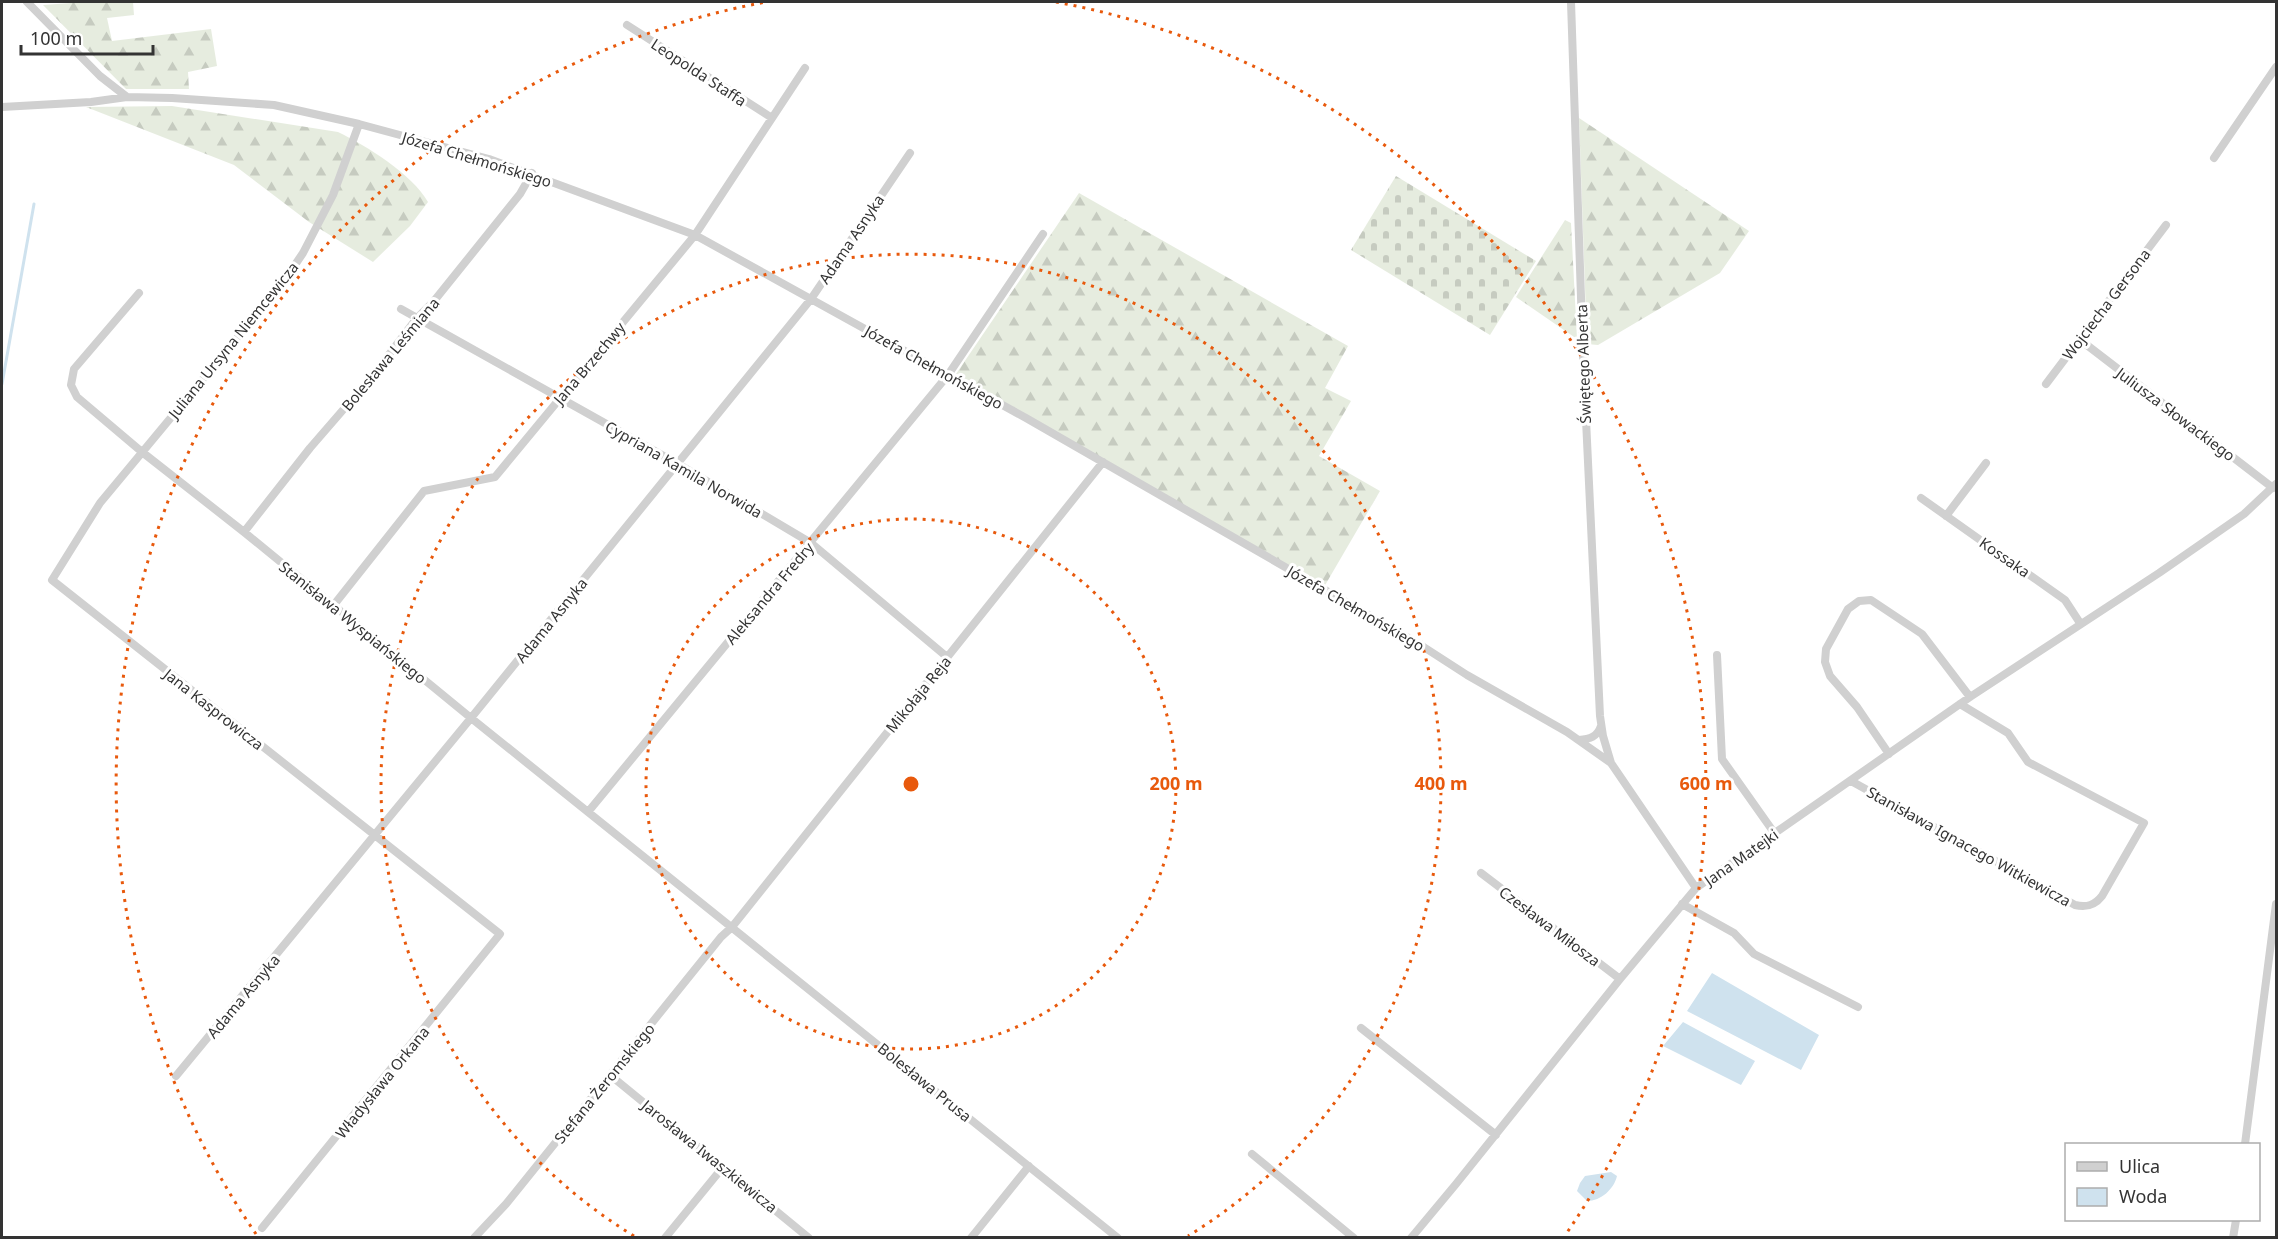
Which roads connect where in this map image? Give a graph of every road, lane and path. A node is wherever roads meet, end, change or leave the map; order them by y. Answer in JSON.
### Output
{"nodes":[{"id":1,"x":27,"y":2,"type":"edge"},
{"id":2,"x":1571,"y":2,"type":"edge"},
{"id":3,"x":627,"y":25,"type":"dead end"},
{"id":4,"x":805,"y":68,"type":"dead end"},
{"id":5,"x":2277,"y":68,"type":"edge"},
{"id":6,"x":128,"y":97,"type":"junction"},
{"id":7,"x":2,"y":107,"type":"edge"},
{"id":8,"x":772,"y":118,"type":"junction"},
{"id":9,"x":360,"y":124,"type":"junction"},
{"id":10,"x":910,"y":153,"type":"dead end"},
{"id":11,"x":2214,"y":158,"type":"dead end"},
{"id":12,"x":532,"y":173,"type":"junction"},
{"id":13,"x":2166,"y":225,"type":"dead end"},
{"id":14,"x":1043,"y":234,"type":"dead end"},
{"id":15,"x":695,"y":235,"type":"junction"},
{"id":16,"x":139,"y":293,"type":"dead end"},
{"id":17,"x":812,"y":299,"type":"junction"},
{"id":18,"x":401,"y":309,"type":"dead end"},
{"id":19,"x":417,"y":318,"type":"junction"},
{"id":20,"x":2079,"y":339,"type":"junction"},
{"id":21,"x":948,"y":375,"type":"junction"},
{"id":22,"x":2046,"y":384,"type":"dead end"},
{"id":23,"x":560,"y":398,"type":"junction"},
{"id":24,"x":142,"y":452,"type":"junction"},
{"id":25,"x":1103,"y":462,"type":"junction"},
{"id":26,"x":1986,"y":463,"type":"dead end"},
{"id":27,"x":678,"y":464,"type":"junction"},
{"id":28,"x":2275,"y":486,"type":"edge"},
{"id":29,"x":1921,"y":498,"type":"dead end"},
{"id":30,"x":1947,"y":516,"type":"junction"},
{"id":31,"x":244,"y":532,"type":"junction"},
{"id":32,"x":811,"y":543,"type":"junction"},
{"id":33,"x":2159,"y":573,"type":"joint"},
{"id":34,"x":333,"y":606,"type":"junction"},
{"id":35,"x":2080,"y":623,"type":"junction"},
{"id":36,"x":1717,"y":655,"type":"dead end"},
{"id":37,"x":947,"y":657,"type":"junction"},
{"id":38,"x":1970,"y":697,"type":"junction"},
{"id":39,"x":1960,"y":704,"type":"junction"},
{"id":40,"x":471,"y":718,"type":"junction"},
{"id":41,"x":1601,"y":726,"type":"junction"},
{"id":42,"x":1579,"y":740,"type":"junction"},
{"id":43,"x":1889,"y":754,"type":"junction"},
{"id":44,"x":1611,"y":763,"type":"junction"},
{"id":45,"x":1851,"y":781,"type":"junction"},
{"id":46,"x":588,"y":812,"type":"junction"},
{"id":47,"x":1775,"y":834,"type":"junction"},
{"id":48,"x":375,"y":835,"type":"junction"},
{"id":49,"x":1481,"y":873,"type":"dead end"},
{"id":50,"x":1696,"y":888,"type":"junction"},
{"id":51,"x":2277,"y":903,"type":"edge"},
{"id":52,"x":1682,"y":904,"type":"junction"},
{"id":53,"x":732,"y":927,"type":"junction"},
{"id":54,"x":500,"y":934,"type":"joint"},
{"id":55,"x":1620,"y":979,"type":"junction"},
{"id":56,"x":1858,"y":1007,"type":"dead end"},
{"id":57,"x":1361,"y":1028,"type":"dead end"},
{"id":58,"x":176,"y":1076,"type":"dead end"},
{"id":59,"x":610,"y":1076,"type":"junction"},
{"id":60,"x":1496,"y":1135,"type":"junction"},
{"id":61,"x":2245,"y":1143,"type":"edge"},
{"id":62,"x":1252,"y":1154,"type":"dead end"},
{"id":63,"x":1029,"y":1166,"type":"junction"},
{"id":64,"x":723,"y":1167,"type":"junction"},
{"id":65,"x":2236,"y":1221,"type":"edge"},
{"id":66,"x":262,"y":1228,"type":"dead end"},
{"id":67,"x":474,"y":1238,"type":"edge"},
{"id":68,"x":665,"y":1238,"type":"edge"},
{"id":69,"x":809,"y":1238,"type":"edge"},
{"id":70,"x":971,"y":1238,"type":"edge"},
{"id":71,"x":1118,"y":1238,"type":"edge"},
{"id":72,"x":1354,"y":1238,"type":"edge"},
{"id":73,"x":1411,"y":1238,"type":"edge"},
{"id":74,"x":2233,"y":1238,"type":"edge"}],
"edges":[{"from":1,"to":6,"type":"street"},
{"from":2,"to":41,"type":"street","name":"Świętego Alberta"},
{"from":3,"to":8,"type":"street","name":"Leopolda Staffa"},
{"from":4,"to":8,"type":"street","name":"Jana Brzechwy"},
{"from":5,"to":11,"type":"street"},
{"from":6,"to":7,"type":"street","name":"Józefa Chełmońskiego"},
{"from":6,"to":9,"type":"street","name":"Józefa Chełmońskiego"},
{"from":8,"to":15,"type":"street","name":"Jana Brzechwy"},
{"from":9,"to":12,"type":"street","name":"Józefa Chełmońskiego"},
{"from":9,"to":24,"type":"street","name":"Juliana Ursyna Niemcewicza"},
{"from":10,"to":17,"type":"street","name":"Adama Asnyka"},
{"from":12,"to":15,"type":"street","name":"Józefa Chełmońskiego"},
{"from":12,"to":19,"type":"street","name":"Bolesława Leśmiana"},
{"from":13,"to":20,"type":"street","name":"Wojciecha Gersona"},
{"from":14,"to":21,"type":"street","name":"Aleksandra Fredry"},
{"from":15,"to":17,"type":"street","name":"Józefa Chełmońskiego"},
{"from":15,"to":23,"type":"street","name":"Jana Brzechwy"},
{"from":16,"to":24,"type":"street","name":"Stanisława Wyspiańskiego"},
{"from":17,"to":21,"type":"street","name":"Józefa Chełmońskiego"},
{"from":17,"to":27,"type":"street","name":"Adama Asnyka"},
{"from":18,"to":19,"type":"street","name":"Cypriana Kamila Norwida"},
{"from":19,"to":23,"type":"street","name":"Cypriana Kamila Norwida"},
{"from":19,"to":31,"type":"street","name":"Bolesława Leśmiana"},
{"from":20,"to":22,"type":"street","name":"Wojciecha Gersona"},
{"from":20,"to":28,"type":"street","name":"Juliusza Słowackiego"},
{"from":21,"to":25,"type":"street","name":"Józefa Chełmońskiego"},
{"from":21,"to":32,"type":"street","name":"Aleksandra Fredry"},
{"from":23,"to":27,"type":"street","name":"Cypriana Kamila Norwida"},
{"from":23,"to":34,"type":"street","name":"Jana Brzechwy"},
{"from":24,"to":31,"type":"street","name":"Stanisława Wyspiańskiego"},
{"from":24,"to":48,"type":"street","name":"Jana Kasprowicza"},
{"from":25,"to":37,"type":"street","name":"Mikołaja Reja"},
{"from":25,"to":42,"type":"street","name":"Józefa Chełmońskiego"},
{"from":26,"to":30,"type":"street"},
{"from":27,"to":32,"type":"street","name":"Cypriana Kamila Norwida"},
{"from":27,"to":40,"type":"street","name":"Adama Asnyka"},
{"from":28,"to":33,"type":"street","name":"Juliusza Słowackiego"},
{"from":29,"to":30,"type":"street","name":"Kossaka"},
{"from":30,"to":35,"type":"street","name":"Kossaka"},
{"from":31,"to":34,"type":"street","name":"Stanisława Wyspiańskiego"},
{"from":32,"to":37,"type":"street","name":"Cypriana Kamila Norwida"},
{"from":32,"to":46,"type":"street","name":"Aleksandra Fredry"},
{"from":33,"to":35,"type":"street","name":"Jana Matejki"},
{"from":34,"to":40,"type":"street","name":"Stanisława Wyspiańskiego"},
{"from":35,"to":38,"type":"street","name":"Jana Matejki"},
{"from":36,"to":47,"type":"street"},
{"from":37,"to":53,"type":"street","name":"Mikołaja Reja"},
{"from":38,"to":39,"type":"street","name":"Jana Matejki"},
{"from":38,"to":43,"type":"street"},
{"from":39,"to":43,"type":"street","name":"Jana Matejki"},
{"from":39,"to":45,"type":"street","name":"Stanisława Ignacego Witkiewicza"},
{"from":40,"to":46,"type":"street","name":"Stanisława Wyspiańskiego"},
{"from":40,"to":48,"type":"street","name":"Adama Asnyka"},
{"from":41,"to":42,"type":"street"},
{"from":41,"to":44,"type":"street","name":"Świętego Alberta"},
{"from":42,"to":44,"type":"street","name":"Józefa Chełmońskiego"},
{"from":43,"to":45,"type":"street","name":"Jana Matejki"},
{"from":44,"to":50,"type":"street","name":"Józefa Chełmońskiego"},
{"from":45,"to":47,"type":"street","name":"Jana Matejki"},
{"from":46,"to":53,"type":"street","name":"Stanisława Wyspiańskiego"},
{"from":47,"to":50,"type":"street","name":"Jana Matejki"},
{"from":48,"to":54,"type":"street","name":"Jana Kasprowicza"},
{"from":48,"to":58,"type":"street","name":"Adama Asnyka"},
{"from":49,"to":55,"type":"street","name":"Czesława Miłosza"},
{"from":50,"to":52,"type":"street","name":"Jana Matejki"},
{"from":51,"to":61,"type":"street"},
{"from":52,"to":55,"type":"street","name":"Jana Matejki"},
{"from":52,"to":56,"type":"street"},
{"from":53,"to":59,"type":"street","name":"Stefana Żeromskiego"},
{"from":53,"to":63,"type":"street","name":"Bolesława Prusa"},
{"from":54,"to":66,"type":"street","name":"Władysława Orkana"},
{"from":55,"to":60,"type":"street","name":"Jana Matejki"},
{"from":57,"to":60,"type":"street"},
{"from":59,"to":64,"type":"street","name":"Jarosława Iwaszkiewicza"},
{"from":59,"to":67,"type":"street","name":"Stefana Żeromskiego"},
{"from":60,"to":73,"type":"street","name":"Jana Matejki"},
{"from":62,"to":72,"type":"street"},
{"from":63,"to":70,"type":"street"},
{"from":63,"to":71,"type":"street","name":"Bolesława Prusa"},
{"from":64,"to":68,"type":"street"},
{"from":64,"to":69,"type":"street","name":"Jarosława Iwaszkiewicza"},
{"from":65,"to":74,"type":"street"}]}
